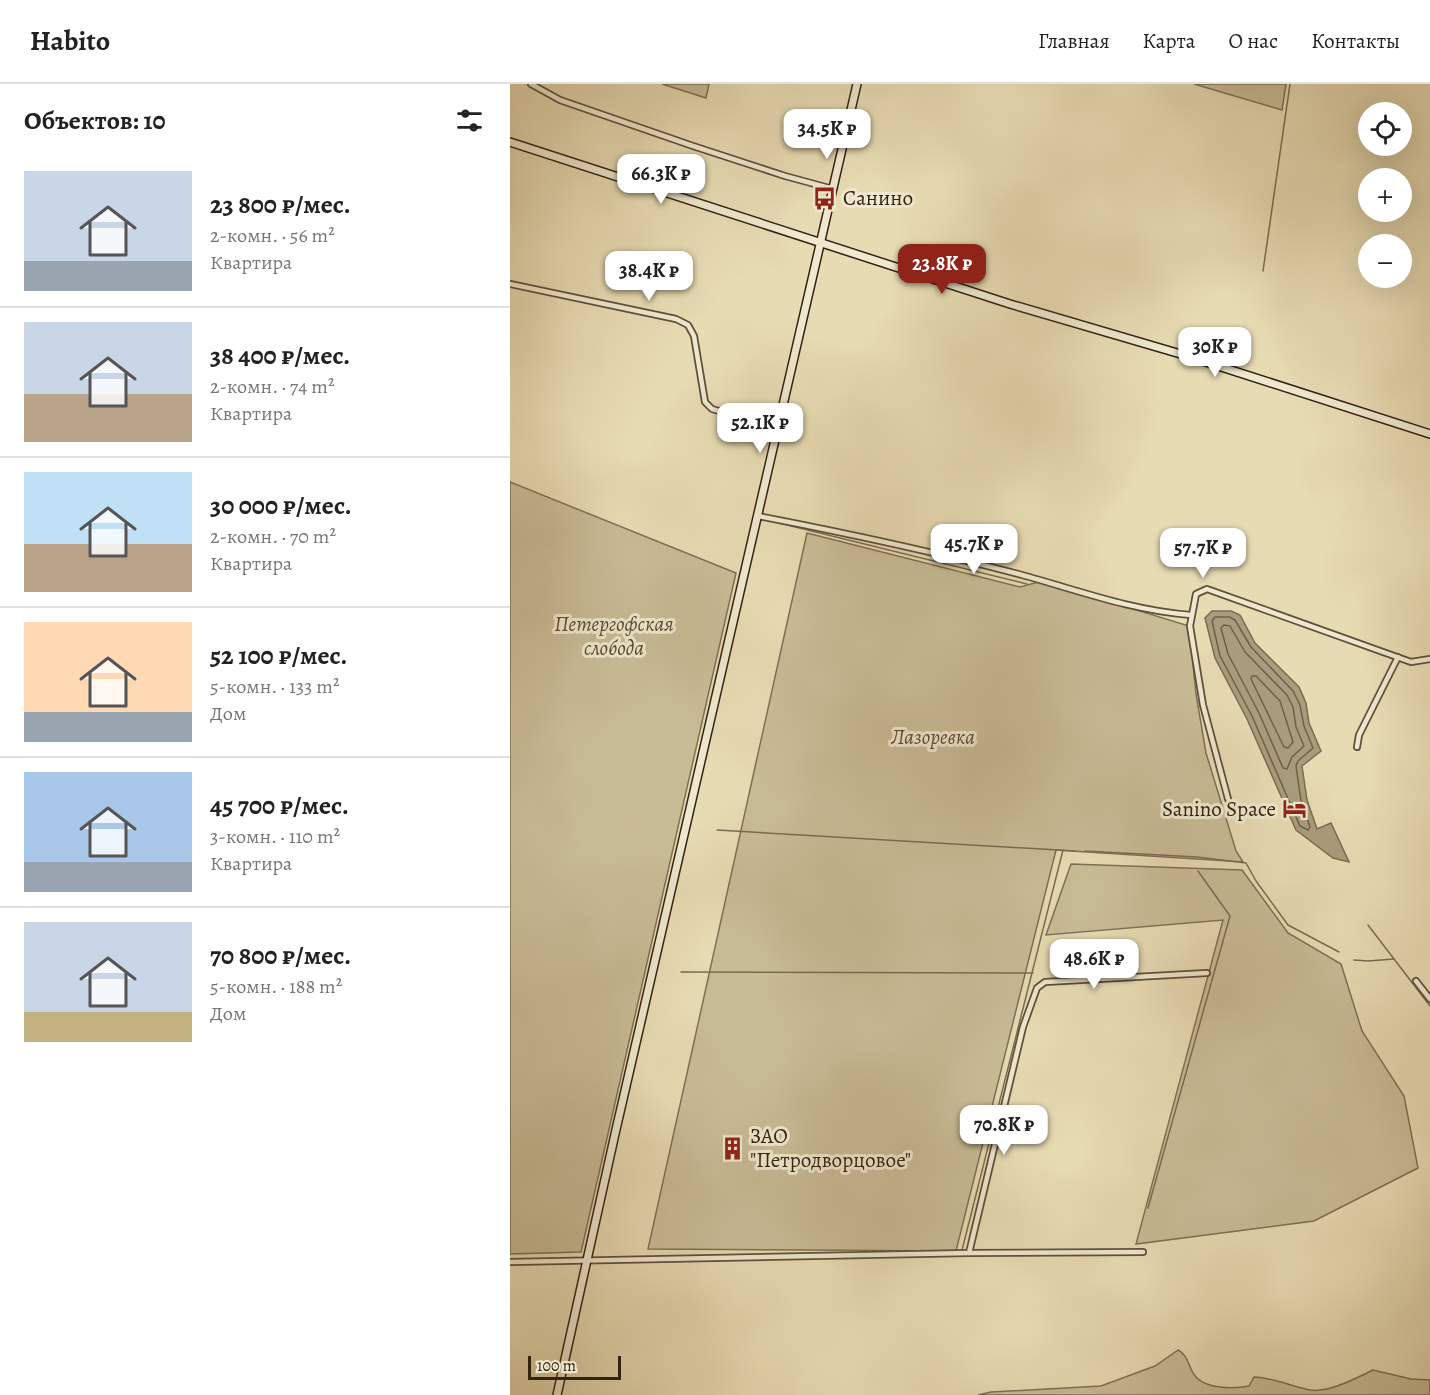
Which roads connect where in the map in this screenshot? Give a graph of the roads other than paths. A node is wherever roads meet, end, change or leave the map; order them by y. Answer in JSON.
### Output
{"nodes":[{"id":1,"x":531,"y":84,"type":"edge"},
{"id":2,"x":857,"y":84,"type":"edge"},
{"id":3,"x":510,"y":142,"type":"edge"},
{"id":4,"x":833,"y":189,"type":"junction"},
{"id":5,"x":820,"y":242,"type":"junction"},
{"id":6,"x":510,"y":284,"type":"edge"},
{"id":7,"x":779,"y":429,"type":"junction"},
{"id":8,"x":1430,"y":434,"type":"edge"},
{"id":9,"x":758,"y":516,"type":"junction"},
{"id":10,"x":1191,"y":615,"type":"junction"},
{"id":11,"x":1398,"y":657,"type":"junction"},
{"id":12,"x":1430,"y":659,"type":"edge"},
{"id":13,"x":1357,"y":747,"type":"dead end"},
{"id":14,"x":1228,"y":799,"type":"dead end"},
{"id":15,"x":1207,"y":973,"type":"dead end"},
{"id":16,"x":1416,"y":981,"type":"dead end"},
{"id":17,"x":1430,"y":999,"type":"edge"},
{"id":18,"x":1143,"y":1252,"type":"dead end"},
{"id":19,"x":969,"y":1253,"type":"junction"},
{"id":20,"x":587,"y":1259,"type":"junction"},
{"id":21,"x":510,"y":1262,"type":"edge"},
{"id":22,"x":558,"y":1395,"type":"edge"}],
"edges":[{"from":1,"to":4,"type":"street"},
{"from":2,"to":4,"type":"street"},
{"from":3,"to":5,"type":"street"},
{"from":4,"to":5,"type":"street"},
{"from":5,"to":7,"type":"street"},
{"from":5,"to":8,"type":"street"},
{"from":6,"to":7,"type":"street"},
{"from":7,"to":9,"type":"street"},
{"from":9,"to":10,"type":"street"},
{"from":9,"to":20,"type":"street"},
{"from":10,"to":11,"type":"street"},
{"from":10,"to":14,"type":"street"},
{"from":11,"to":12,"type":"street"},
{"from":11,"to":13,"type":"street"},
{"from":15,"to":19,"type":"street"},
{"from":16,"to":17,"type":"street"},
{"from":18,"to":19,"type":"street"},
{"from":19,"to":20,"type":"street"},
{"from":20,"to":21,"type":"street"},
{"from":20,"to":22,"type":"street"}]}
